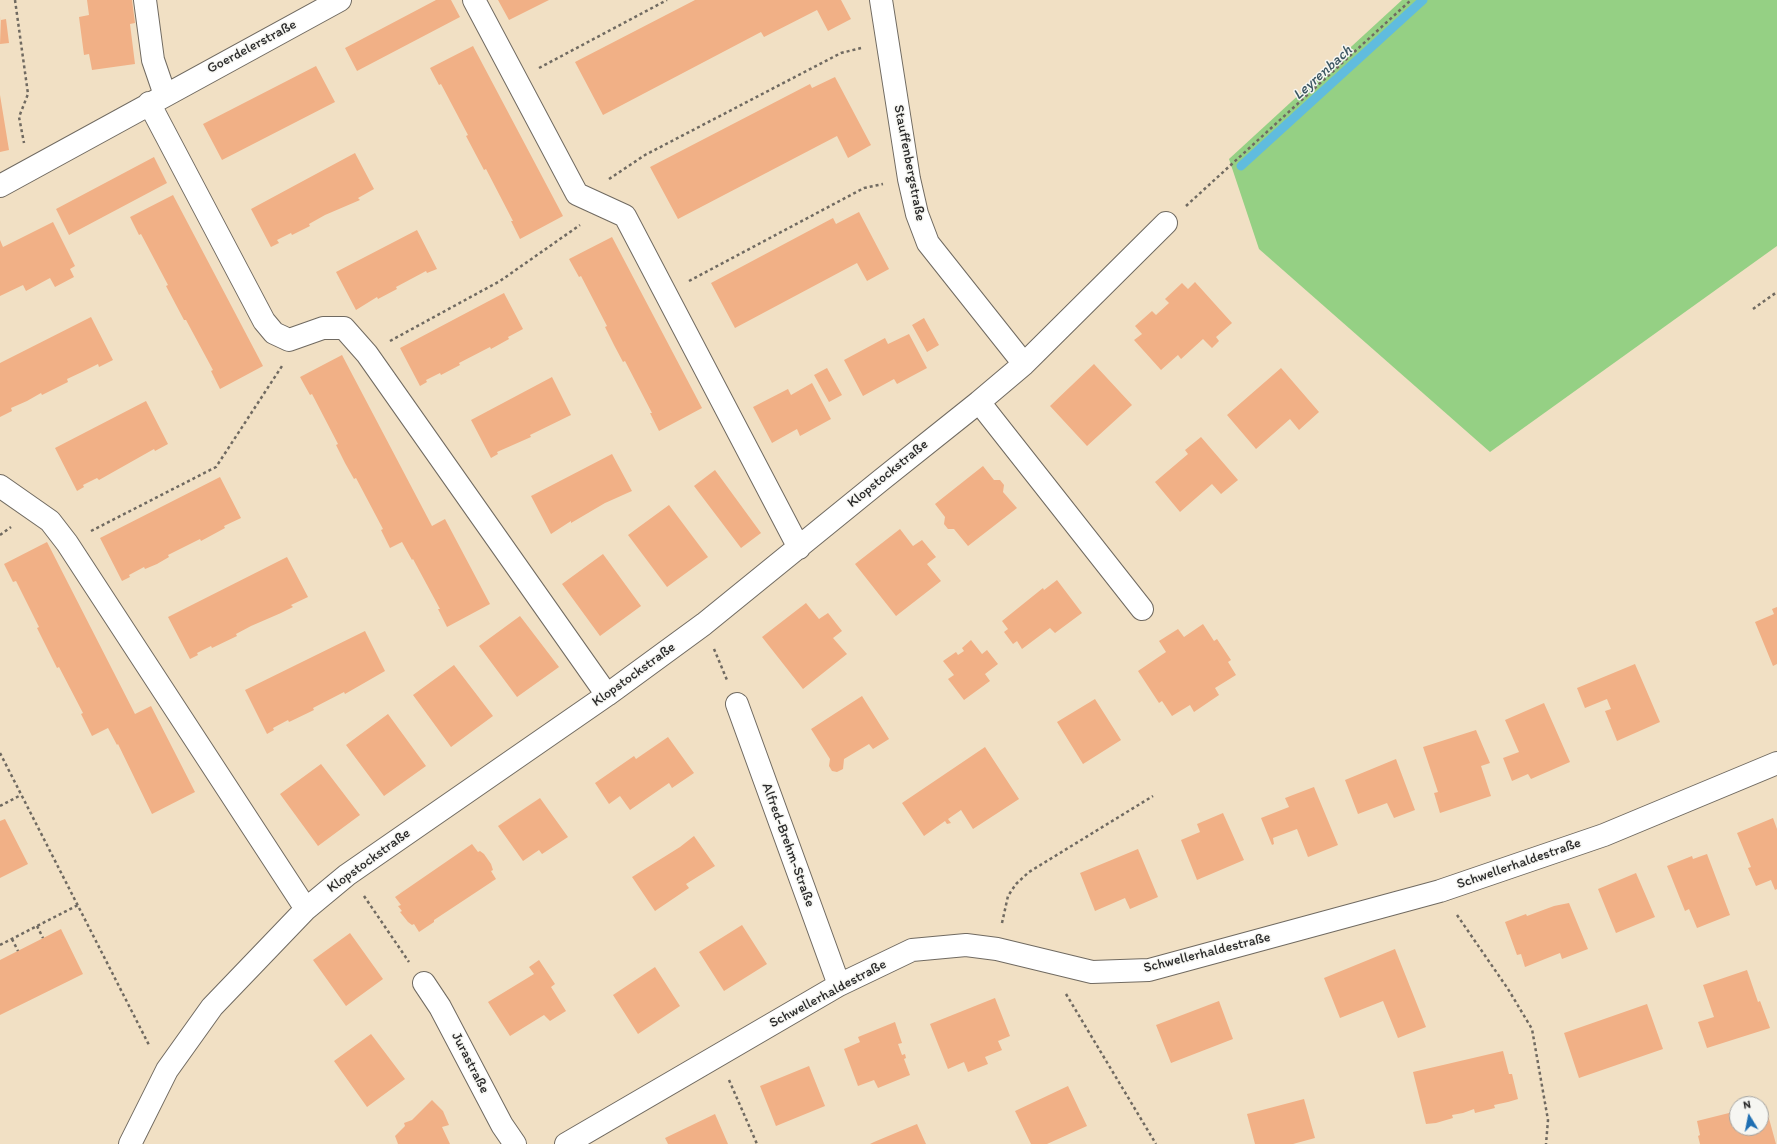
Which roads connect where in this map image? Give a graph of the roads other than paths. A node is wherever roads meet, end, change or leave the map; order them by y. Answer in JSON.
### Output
{"nodes":[{"id":1,"x":145,"y":0,"type":"edge"},
{"id":2,"x":340,"y":0,"type":"edge"},
{"id":3,"x":474,"y":0,"type":"edge"},
{"id":4,"x":881,"y":0,"type":"edge"},
{"id":5,"x":157,"y":99,"type":"junction"},
{"id":6,"x":0,"y":186,"type":"edge"},
{"id":7,"x":1166,"y":223,"type":"road end"},
{"id":8,"x":1024,"y":364,"type":"junction"},
{"id":9,"x":979,"y":402,"type":"junction"},
{"id":10,"x":0,"y":486,"type":"edge"},
{"id":11,"x":798,"y":548,"type":"junction"},
{"id":12,"x":1142,"y":609,"type":"dead end"},
{"id":13,"x":607,"y":694,"type":"junction"},
{"id":14,"x":737,"y":704,"type":"road end"},
{"id":15,"x":1777,"y":763,"type":"edge"},
{"id":16,"x":306,"y":909,"type":"junction"},
{"id":17,"x":424,"y":983,"type":"road end"},
{"id":18,"x":839,"y":985,"type":"junction"},
{"id":19,"x":130,"y":1144,"type":"edge"},
{"id":20,"x":515,"y":1144,"type":"edge"},
{"id":21,"x":566,"y":1144,"type":"edge"}],
"edges":[{"from":1,"to":5,"type":"street"},
{"from":2,"to":5,"type":"street","name":"Goerdelerstraße"},
{"from":3,"to":11,"type":"street"},
{"from":4,"to":8,"type":"street","name":"Stauffenbergstraße"},
{"from":5,"to":6,"type":"street","name":"Goerdelerstraße"},
{"from":5,"to":13,"type":"street"},
{"from":7,"to":8,"type":"street","name":"Klopstockstraße"},
{"from":8,"to":9,"type":"street","name":"Klopstockstraße"},
{"from":9,"to":11,"type":"street","name":"Klopstockstraße"},
{"from":9,"to":12,"type":"street"},
{"from":10,"to":16,"type":"street"},
{"from":11,"to":13,"type":"street","name":"Klopstockstraße"},
{"from":13,"to":16,"type":"street","name":"Klopstockstraße"},
{"from":14,"to":18,"type":"street","name":"Alfred-Brehm-Straße"},
{"from":15,"to":18,"type":"street","name":"Schwellerhaldestraße"},
{"from":16,"to":19,"type":"street","name":"Klopstockstraße"},
{"from":17,"to":20,"type":"street","name":"Jurastraße"},
{"from":18,"to":21,"type":"street","name":"Schwellerhaldestraße"}]}
